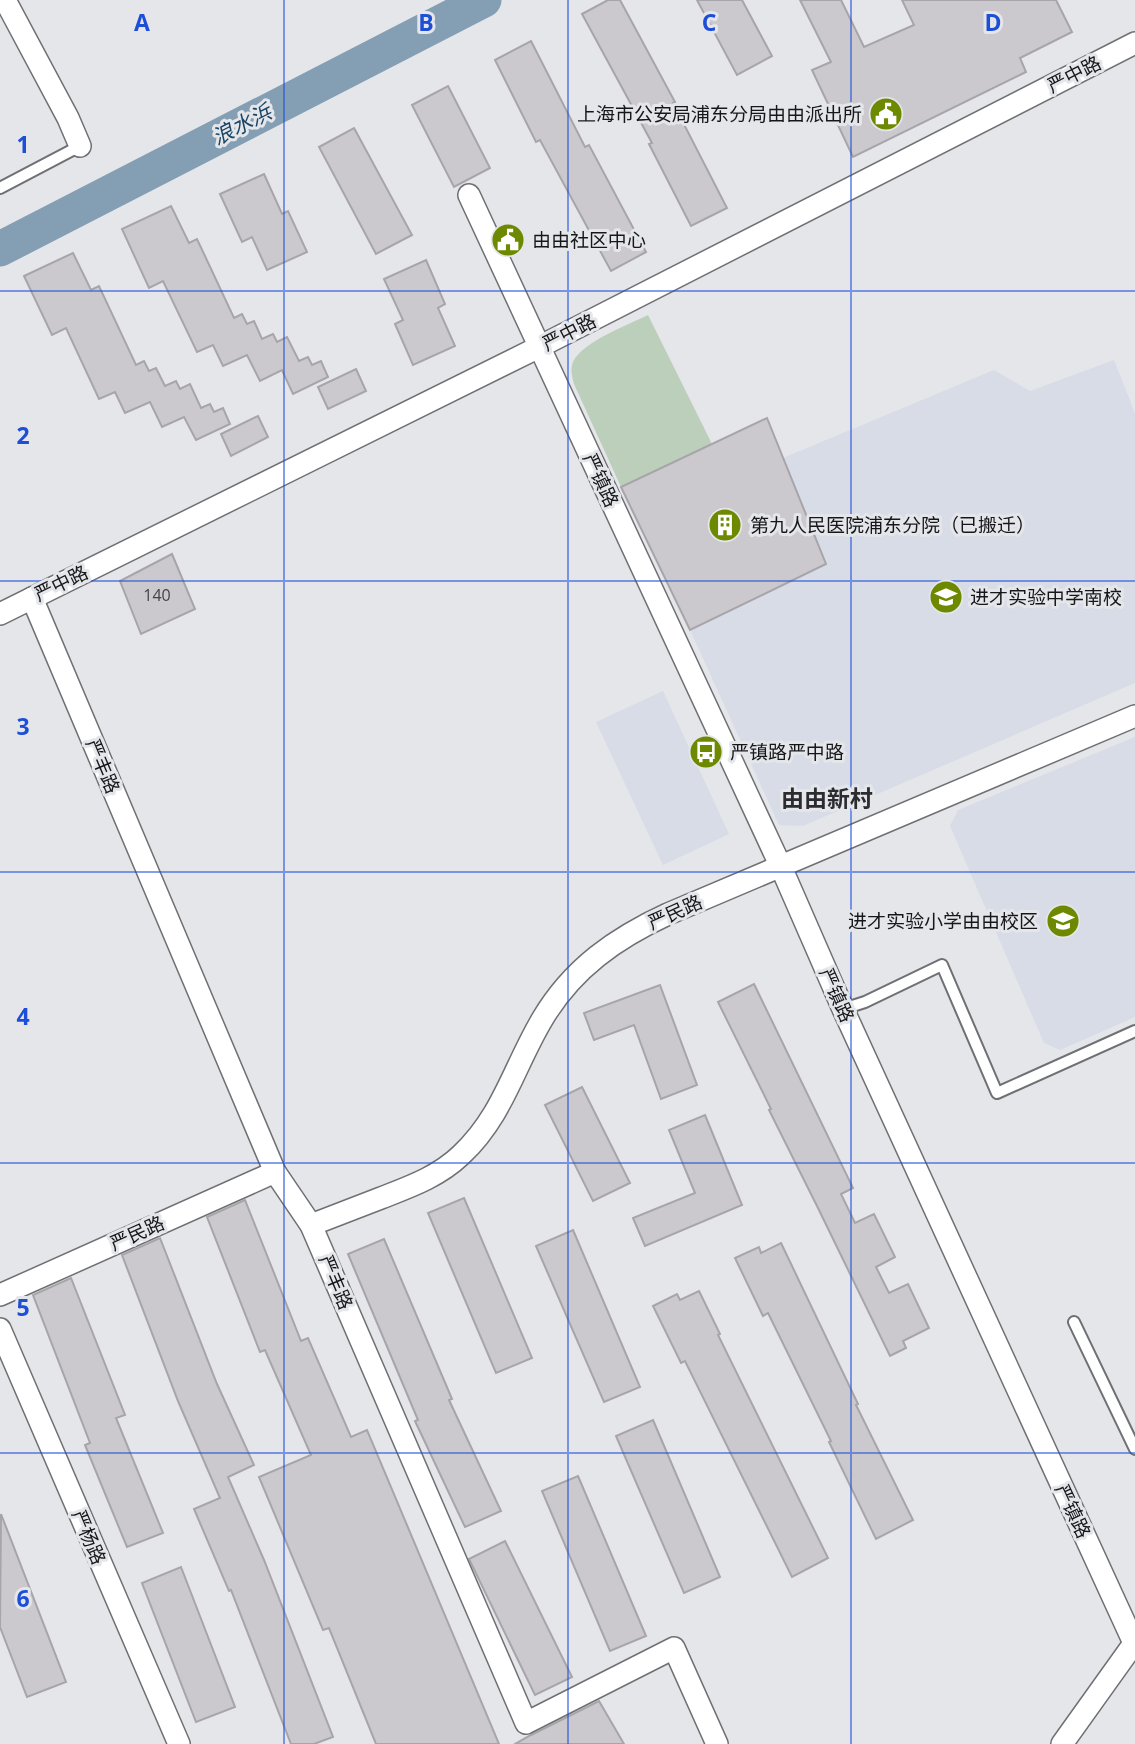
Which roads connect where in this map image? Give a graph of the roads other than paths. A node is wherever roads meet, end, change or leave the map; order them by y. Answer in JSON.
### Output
{"nodes":[{"id":1,"x":5,"y":0,"type":"edge"},
{"id":2,"x":1135,"y":43,"type":"edge"},
{"id":3,"x":80,"y":146,"type":"joint"},
{"id":4,"x":0,"y":188,"type":"edge"},
{"id":5,"x":469,"y":195,"type":"dead end"},
{"id":6,"x":539,"y":347,"type":"junction"},
{"id":7,"x":32,"y":598,"type":"junction"},
{"id":8,"x":0,"y":614,"type":"edge"},
{"id":9,"x":1135,"y":716,"type":"edge"},
{"id":10,"x":781,"y":867,"type":"junction"},
{"id":11,"x":843,"y":1009,"type":"junction"},
{"id":12,"x":1135,"y":1031,"type":"edge"},
{"id":13,"x":275,"y":1172,"type":"junction"},
{"id":14,"x":311,"y":1225,"type":"junction"},
{"id":15,"x":0,"y":1295,"type":"edge"},
{"id":16,"x":1074,"y":1322,"type":"dead end"},
{"id":17,"x":0,"y":1329,"type":"edge"},
{"id":18,"x":1135,"y":1450,"type":"edge"},
{"id":19,"x":1135,"y":1643,"type":"edge"},
{"id":20,"x":179,"y":1744,"type":"edge"},
{"id":21,"x":717,"y":1744,"type":"edge"},
{"id":22,"x":1062,"y":1744,"type":"edge"}],
"edges":[{"from":1,"to":3,"type":"street"},
{"from":2,"to":6,"type":"street","name":"严中路"},
{"from":3,"to":4,"type":"lane"},
{"from":5,"to":6,"type":"street","name":"严镇路"},
{"from":6,"to":7,"type":"street","name":"严中路"},
{"from":6,"to":10,"type":"street","name":"严镇路"},
{"from":7,"to":8,"type":"street","name":"严中路"},
{"from":7,"to":13,"type":"street","name":"严丰路"},
{"from":9,"to":10,"type":"street","name":"严民路"},
{"from":10,"to":11,"type":"street","name":"严镇路"},
{"from":10,"to":14,"type":"street","name":"严民路"},
{"from":11,"to":12,"type":"lane"},
{"from":11,"to":19,"type":"street","name":"严镇路"},
{"from":13,"to":14,"type":"street","name":"严丰路"},
{"from":13,"to":15,"type":"street","name":"严民路"},
{"from":14,"to":21,"type":"street","name":"严丰路"},
{"from":16,"to":18,"type":"lane"},
{"from":17,"to":20,"type":"street","name":"严杨路"},
{"from":19,"to":22,"type":"street"}]}
